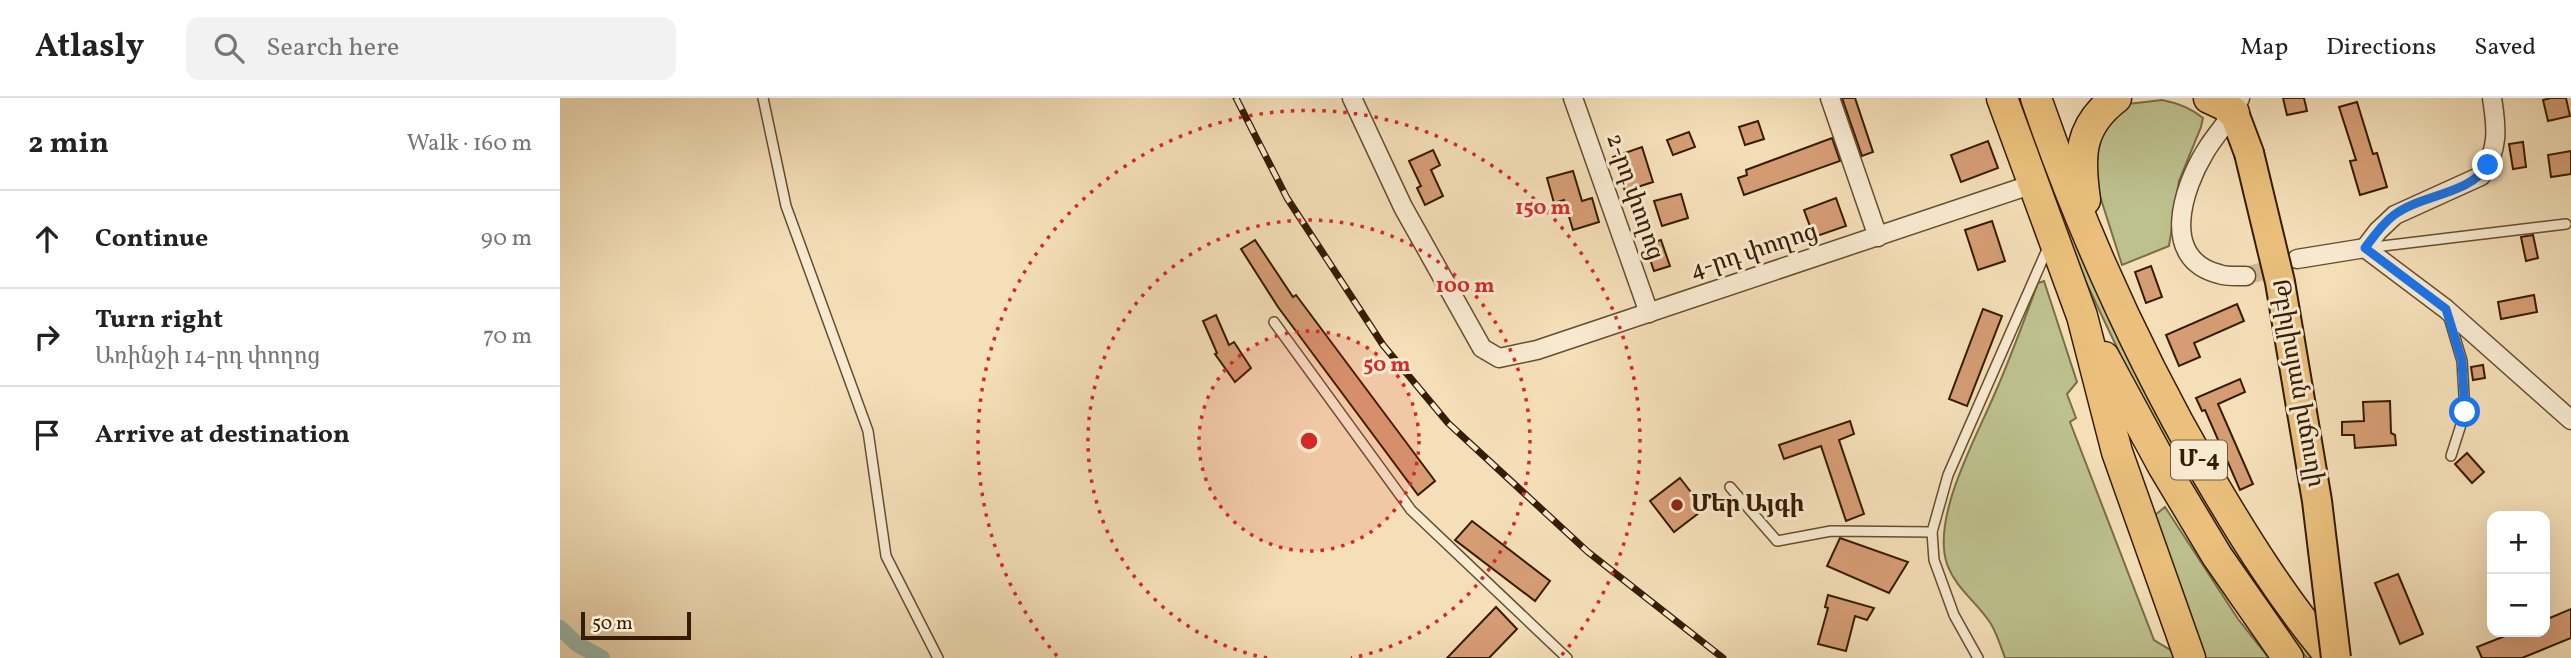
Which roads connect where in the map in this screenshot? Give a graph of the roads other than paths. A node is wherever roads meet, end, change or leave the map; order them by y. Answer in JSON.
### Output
{"nodes":[{"id":1,"x":763,"y":98,"type":"edge"},
{"id":2,"x":1352,"y":98,"type":"edge"},
{"id":3,"x":1573,"y":98,"type":"edge"},
{"id":4,"x":1830,"y":98,"type":"edge"},
{"id":5,"x":2002,"y":98,"type":"edge"},
{"id":6,"x":2116,"y":98,"type":"edge"},
{"id":7,"x":2492,"y":98,"type":"edge"},
{"id":8,"x":2228,"y":102,"type":"edge"},
{"id":9,"x":2039,"y":108,"type":"edge"},
{"id":10,"x":2013,"y":128,"type":"junction"},
{"id":11,"x":2033,"y":184,"type":"junction"},
{"id":12,"x":2566,"y":224,"type":"dead end"},
{"id":13,"x":1878,"y":237,"type":"junction"},
{"id":14,"x":2052,"y":237,"type":"junction"},
{"id":15,"x":2091,"y":246,"type":"junction"},
{"id":16,"x":2365,"y":248,"type":"junction"},
{"id":17,"x":2297,"y":259,"type":"tunnel mouth"},
{"id":18,"x":2246,"y":276,"type":"tunnel mouth"},
{"id":19,"x":2446,"y":309,"type":"junction"},
{"id":20,"x":1649,"y":313,"type":"junction"},
{"id":21,"x":2082,"y":316,"type":"junction"},
{"id":22,"x":1274,"y":322,"type":"dead end"},
{"id":23,"x":2571,"y":420,"type":"edge"},
{"id":24,"x":2451,"y":456,"type":"dead end"},
{"id":25,"x":1730,"y":487,"type":"dead end"},
{"id":26,"x":1932,"y":532,"type":"junction"},
{"id":27,"x":938,"y":658,"type":"edge"},
{"id":28,"x":1567,"y":658,"type":"edge"},
{"id":29,"x":1978,"y":658,"type":"edge"},
{"id":30,"x":2190,"y":658,"type":"edge"},
{"id":31,"x":2288,"y":658,"type":"edge"},
{"id":32,"x":2334,"y":658,"type":"edge"}],
"edges":[{"from":1,"to":27,"type":"lane"},
{"from":2,"to":20,"type":"street","name":"4-րդ փողոց"},
{"from":3,"to":20,"type":"street","name":"2-րդ փողոց"},
{"from":4,"to":13,"type":"street"},
{"from":5,"to":10,"type":"highway","number":"Մ-4"},
{"from":6,"to":15,"type":"highway"},
{"from":7,"to":16,"type":"street"},
{"from":8,"to":18,"type":"street"},
{"from":8,"to":32,"type":"main road","name":"Թբիլիսյան խճուղի","bridge":true},
{"from":9,"to":10,"type":"highway"},
{"from":9,"to":15,"type":"highway","number":"Մ-4"},
{"from":10,"to":11,"type":"highway","number":"Մ-4"},
{"from":11,"to":13,"type":"street","name":"4-րդ փողոց"},
{"from":11,"to":14,"type":"highway","number":"Մ-4"},
{"from":12,"to":16,"type":"lane"},
{"from":13,"to":20,"type":"street","name":"4-րդ փողոց"},
{"from":14,"to":21,"type":"highway","number":"Մ-4"},
{"from":14,"to":26,"type":"lane"},
{"from":15,"to":32,"type":"highway","number":"Մ-4"},
{"from":16,"to":17,"type":"street"},
{"from":16,"to":19,"type":"street"},
{"from":19,"to":23,"type":"street"},
{"from":19,"to":24,"type":"lane"},
{"from":21,"to":30,"type":"highway"},
{"from":21,"to":31,"type":"highway","number":"Մ-4"},
{"from":22,"to":28,"type":"lane"},
{"from":25,"to":26,"type":"lane"},
{"from":26,"to":29,"type":"lane"}]}
